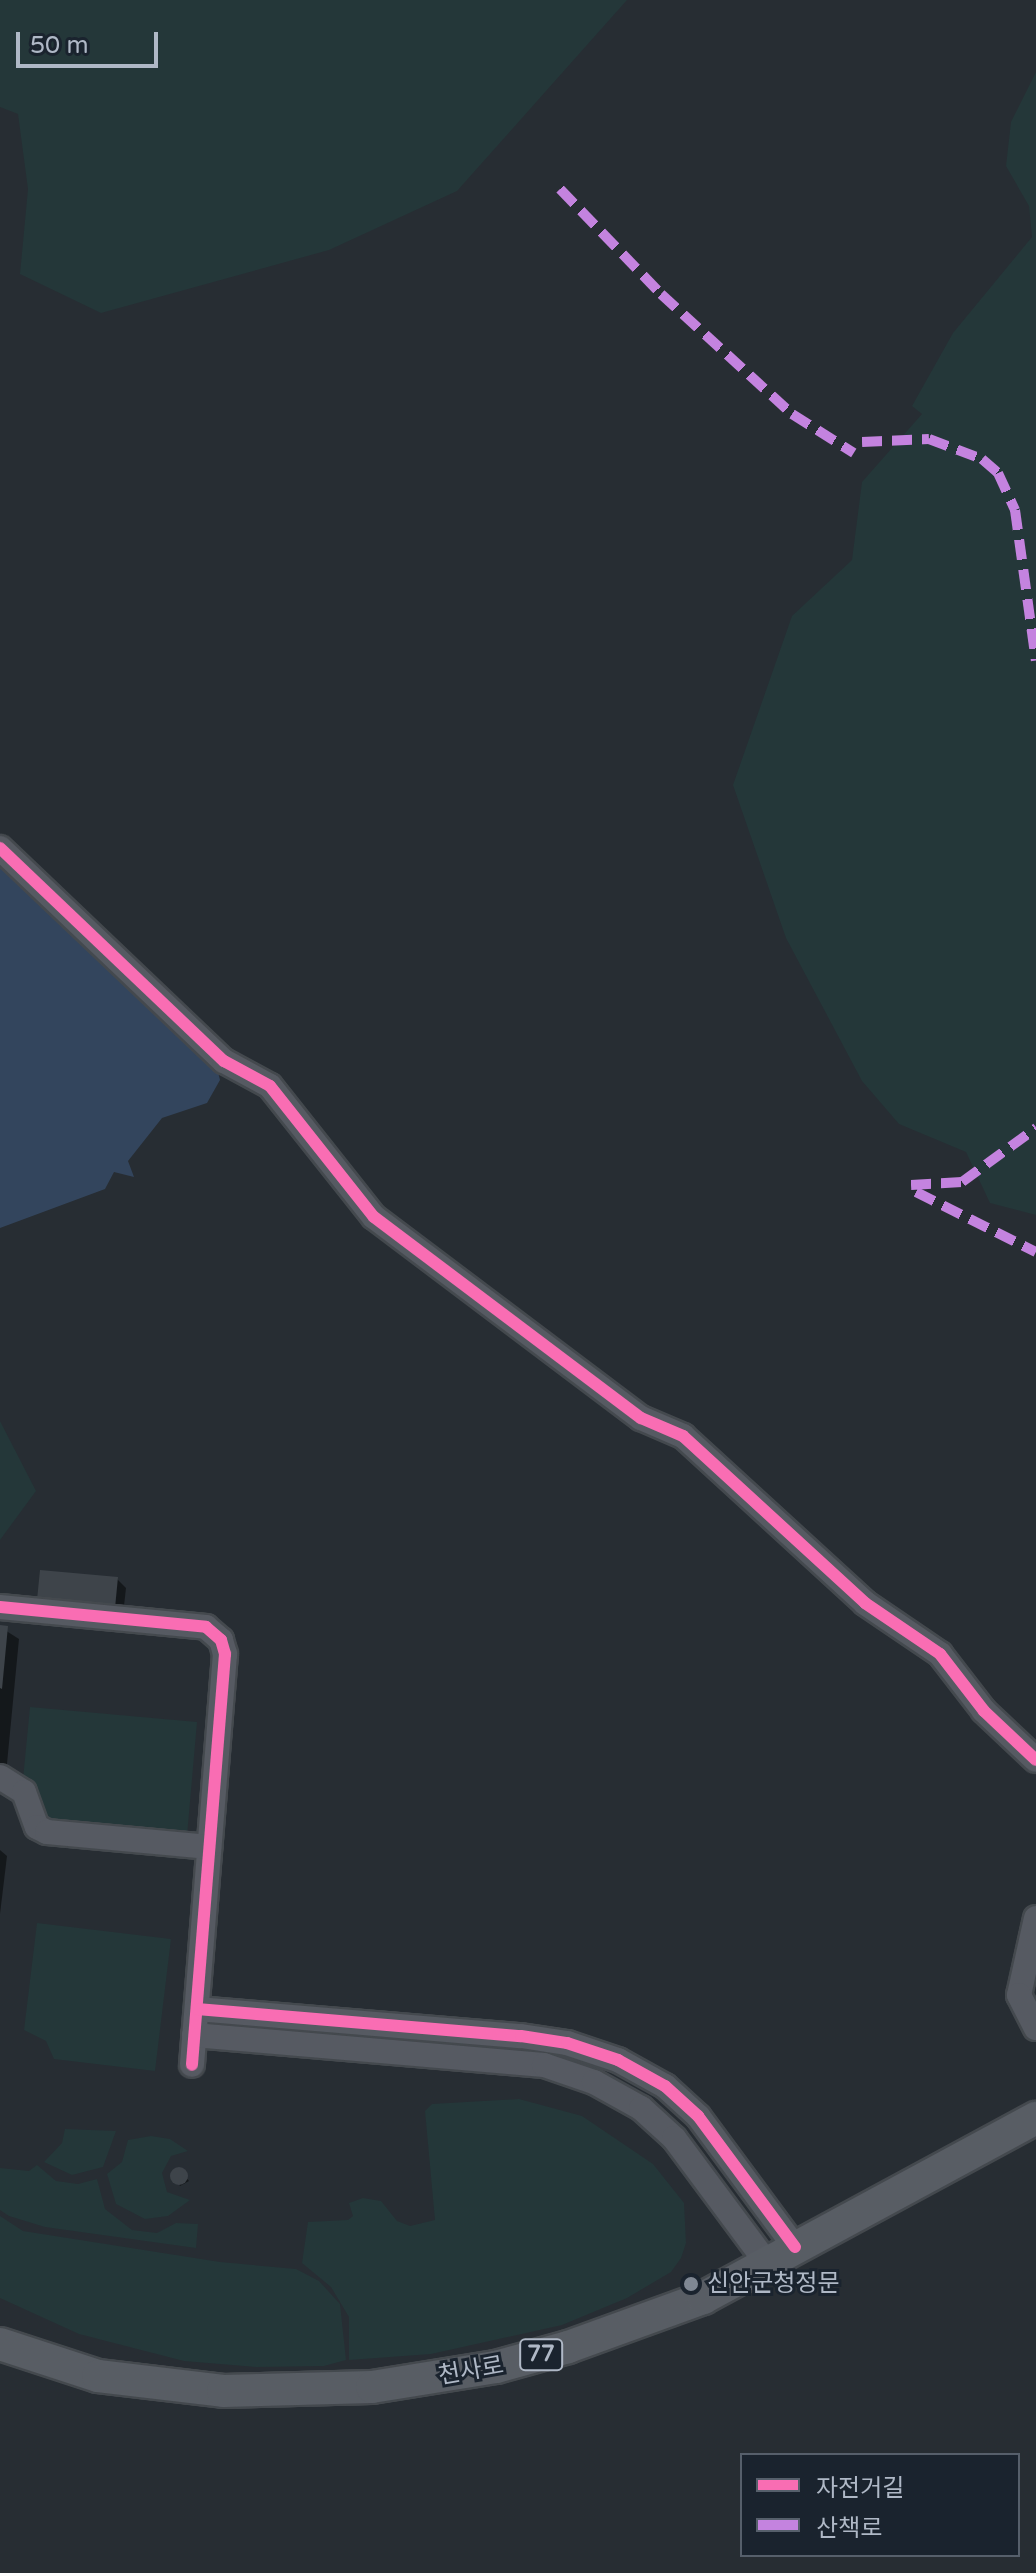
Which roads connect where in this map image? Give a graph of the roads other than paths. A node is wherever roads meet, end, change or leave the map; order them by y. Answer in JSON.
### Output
{"nodes":[{"id":1,"x":0,"y":848,"type":"edge"},
{"id":2,"x":0,"y":1607,"type":"edge"},
{"id":3,"x":1036,"y":1760,"type":"edge"},
{"id":4,"x":0,"y":1777,"type":"edge"},
{"id":5,"x":209,"y":1847,"type":"junction"},
{"id":6,"x":1036,"y":1918,"type":"edge"},
{"id":7,"x":197,"y":2009,"type":"junction"},
{"id":8,"x":1036,"y":2028,"type":"edge"},
{"id":9,"x":194,"y":2035,"type":"junction"},
{"id":10,"x":192,"y":2065,"type":"dead end"},
{"id":11,"x":1036,"y":2118,"type":"edge"},
{"id":12,"x":795,"y":2247,"type":"junction"},
{"id":13,"x":767,"y":2263,"type":"junction"},
{"id":14,"x":0,"y":2344,"type":"edge"}],
"edges":[{"from":1,"to":3,"type":"street"},
{"from":2,"to":5,"type":"street"},
{"from":4,"to":5,"type":"street"},
{"from":5,"to":7,"type":"street"},
{"from":6,"to":8,"type":"street"},
{"from":7,"to":9,"type":"street"},
{"from":7,"to":12,"type":"street"},
{"from":9,"to":10,"type":"street"},
{"from":9,"to":13,"type":"street"},
{"from":11,"to":12,"type":"main road","name":"천사로","number":"77"},
{"from":12,"to":13,"type":"main road","name":"천사로","number":"77"},
{"from":13,"to":14,"type":"main road","name":"천사로","number":"77"}]}
